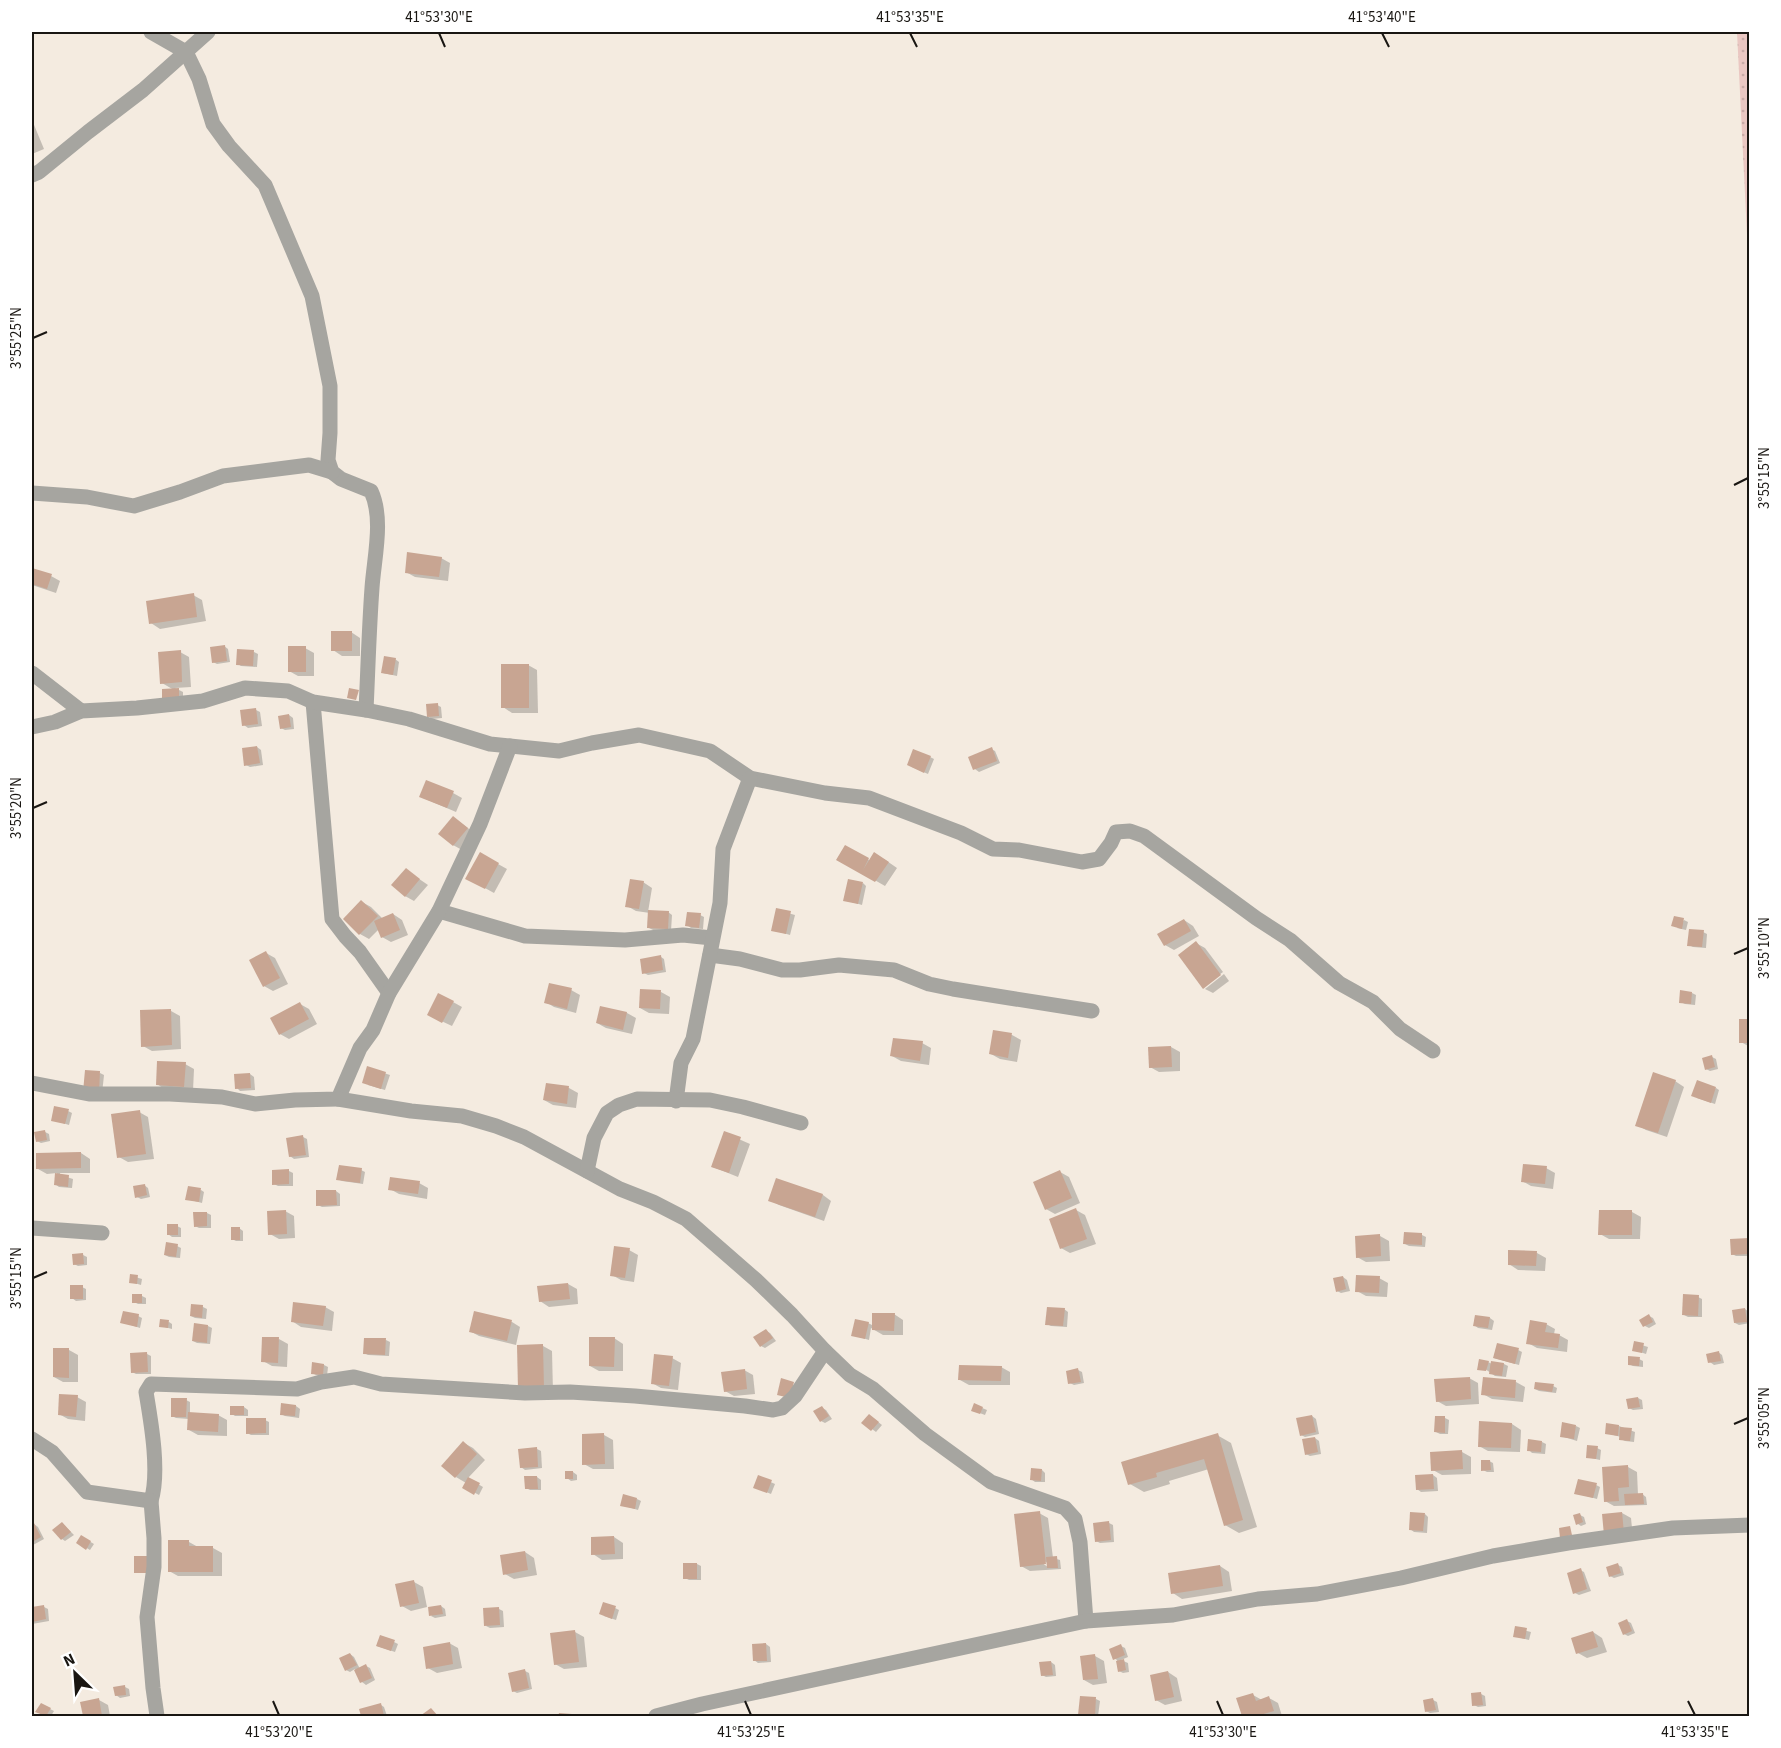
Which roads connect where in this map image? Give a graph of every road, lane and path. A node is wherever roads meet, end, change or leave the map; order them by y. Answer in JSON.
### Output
{"nodes":[{"id":1,"x":151,"y":32,"type":"edge"},
{"id":2,"x":208,"y":32,"type":"edge"},
{"id":3,"x":186,"y":52,"type":"junction"},
{"id":4,"x":32,"y":175,"type":"edge"},
{"id":5,"x":332,"y":472,"type":"junction"},
{"id":6,"x":32,"y":493,"type":"edge"},
{"id":7,"x":32,"y":673,"type":"edge"},
{"id":8,"x":313,"y":702,"type":"junction"},
{"id":9,"x":366,"y":710,"type":"junction"},
{"id":10,"x":81,"y":711,"type":"junction"},
{"id":11,"x":32,"y":727,"type":"edge"},
{"id":12,"x":510,"y":746,"type":"junction"},
{"id":13,"x":750,"y":778,"type":"junction"},
{"id":14,"x":439,"y":911,"type":"junction"},
{"id":15,"x":712,"y":938,"type":"junction"},
{"id":16,"x":710,"y":955,"type":"junction"},
{"id":17,"x":389,"y":993,"type":"junction"},
{"id":18,"x":1092,"y":1011,"type":"dead end"},
{"id":19,"x":1433,"y":1051,"type":"dead end"},
{"id":20,"x":32,"y":1083,"type":"edge"},
{"id":21,"x":338,"y":1100,"type":"junction"},
{"id":22,"x":676,"y":1101,"type":"junction"},
{"id":23,"x":801,"y":1123,"type":"dead end"},
{"id":24,"x":587,"y":1171,"type":"junction"},
{"id":25,"x":32,"y":1228,"type":"edge"},
{"id":26,"x":102,"y":1233,"type":"dead end"},
{"id":27,"x":825,"y":1351,"type":"junction"},
{"id":28,"x":32,"y":1439,"type":"edge"},
{"id":29,"x":151,"y":1501,"type":"junction"},
{"id":30,"x":1749,"y":1526,"type":"edge"},
{"id":31,"x":1086,"y":1622,"type":"junction"},
{"id":32,"x":157,"y":1716,"type":"edge"},
{"id":33,"x":656,"y":1716,"type":"edge"}],
"edges":[{"from":1,"to":3,"type":"street"},
{"from":2,"to":3,"type":"street"},
{"from":3,"to":4,"type":"street"},
{"from":3,"to":5,"type":"street"},
{"from":5,"to":6,"type":"street"},
{"from":5,"to":9,"type":"street"},
{"from":7,"to":10,"type":"street"},
{"from":8,"to":9,"type":"street"},
{"from":8,"to":10,"type":"street"},
{"from":8,"to":17,"type":"street"},
{"from":9,"to":12,"type":"street"},
{"from":10,"to":11,"type":"street"},
{"from":12,"to":13,"type":"street"},
{"from":12,"to":14,"type":"street"},
{"from":13,"to":15,"type":"street"},
{"from":13,"to":19,"type":"street"},
{"from":14,"to":15,"type":"street"},
{"from":14,"to":17,"type":"street"},
{"from":15,"to":16,"type":"street"},
{"from":16,"to":18,"type":"street"},
{"from":16,"to":22,"type":"street"},
{"from":17,"to":21,"type":"street"},
{"from":20,"to":21,"type":"street"},
{"from":21,"to":24,"type":"street"},
{"from":22,"to":23,"type":"street"},
{"from":22,"to":24,"type":"street"},
{"from":24,"to":27,"type":"street"},
{"from":25,"to":26,"type":"street"},
{"from":27,"to":29,"type":"street"},
{"from":27,"to":31,"type":"street"},
{"from":28,"to":29,"type":"street"},
{"from":29,"to":32,"type":"street"},
{"from":30,"to":31,"type":"street"},
{"from":31,"to":33,"type":"street"}]}
